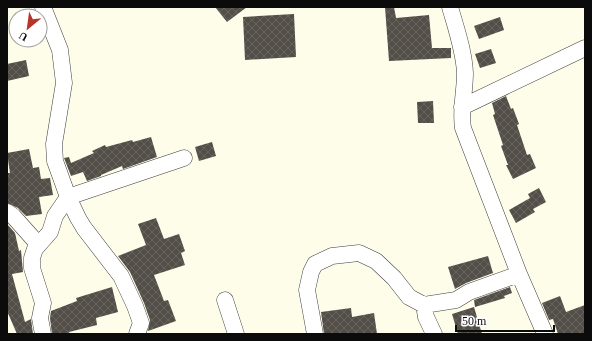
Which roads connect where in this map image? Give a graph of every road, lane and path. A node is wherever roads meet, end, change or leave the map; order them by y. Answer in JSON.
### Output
{"nodes":[{"id":1,"x":43,"y":7,"type":"edge"},
{"id":2,"x":450,"y":7,"type":"edge"},
{"id":3,"x":585,"y":48,"type":"edge"},
{"id":4,"x":462,"y":107,"type":"junction"},
{"id":5,"x":184,"y":158,"type":"dead end"},
{"id":6,"x":68,"y":197,"type":"junction"},
{"id":7,"x":7,"y":212,"type":"edge"},
{"id":8,"x":38,"y":244,"type":"junction"},
{"id":9,"x":519,"y":274,"type":"junction"},
{"id":10,"x":224,"y":300,"type":"dead end"},
{"id":11,"x":424,"y":305,"type":"junction"},
{"id":12,"x":43,"y":334,"type":"edge"},
{"id":13,"x":137,"y":334,"type":"edge"},
{"id":14,"x":236,"y":334,"type":"edge"},
{"id":15,"x":315,"y":334,"type":"edge"},
{"id":16,"x":434,"y":334,"type":"edge"},
{"id":17,"x":545,"y":334,"type":"edge"}],
"edges":[{"from":1,"to":6,"type":"street"},
{"from":2,"to":4,"type":"street"},
{"from":3,"to":4,"type":"street"},
{"from":4,"to":9,"type":"street"},
{"from":5,"to":6,"type":"street"},
{"from":6,"to":8,"type":"street"},
{"from":6,"to":13,"type":"street"},
{"from":7,"to":8,"type":"street"},
{"from":8,"to":12,"type":"street"},
{"from":9,"to":11,"type":"street"},
{"from":9,"to":17,"type":"street"},
{"from":10,"to":14,"type":"street"},
{"from":11,"to":15,"type":"street"},
{"from":11,"to":16,"type":"street"}]}
